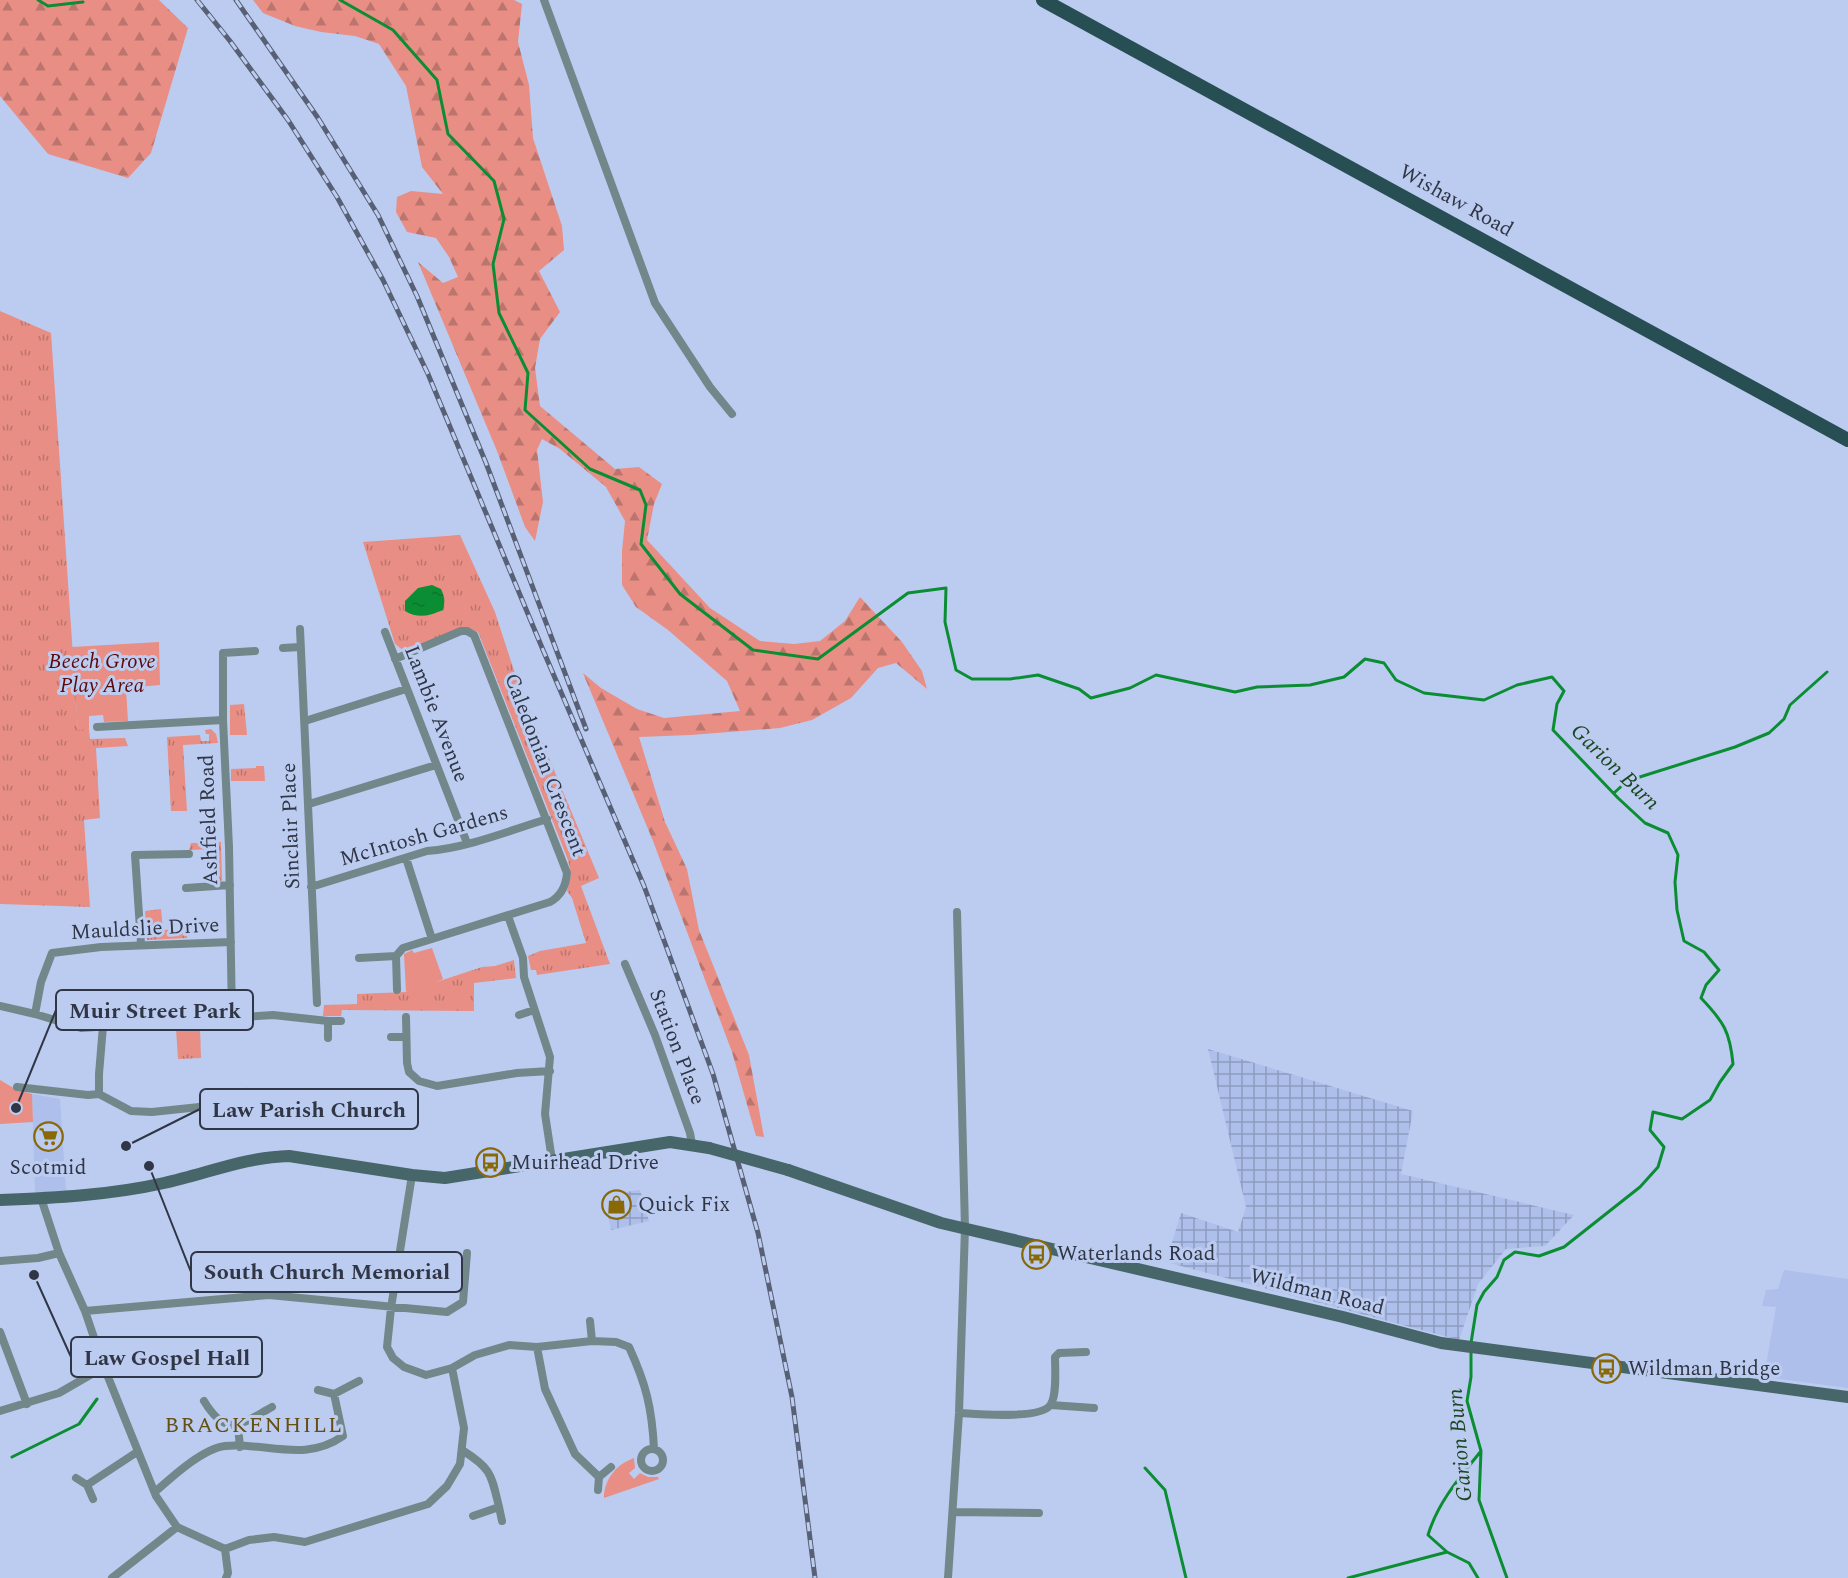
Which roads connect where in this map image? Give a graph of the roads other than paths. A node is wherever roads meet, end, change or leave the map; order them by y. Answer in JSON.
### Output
{"nodes":[{"id":1,"x":544,"y":0,"type":"edge"},
{"id":2,"x":1043,"y":0,"type":"edge"},
{"id":3,"x":732,"y":414,"type":"dead end"},
{"id":4,"x":1848,"y":440,"type":"edge"},
{"id":5,"x":300,"y":629,"type":"dead end"},
{"id":6,"x":385,"y":632,"type":"dead end"},
{"id":7,"x":300,"y":647,"type":"junction"},
{"id":8,"x":283,"y":648,"type":"dead end"},
{"id":9,"x":255,"y":651,"type":"dead end"},
{"id":10,"x":395,"y":659,"type":"junction"},
{"id":11,"x":406,"y":689,"type":"junction"},
{"id":12,"x":223,"y":720,"type":"junction"},
{"id":13,"x":305,"y":721,"type":"junction"},
{"id":14,"x":97,"y":727,"type":"dead end"},
{"id":15,"x":436,"y":765,"type":"junction"},
{"id":16,"x":309,"y":804,"type":"junction"},
{"id":17,"x":547,"y":819,"type":"junction"},
{"id":18,"x":466,"y":843,"type":"junction"},
{"id":19,"x":189,"y":855,"type":"dead end"},
{"id":20,"x":406,"y":858,"type":"junction"},
{"id":21,"x":230,"y":885,"type":"junction"},
{"id":22,"x":311,"y":887,"type":"junction"},
{"id":23,"x":186,"y":888,"type":"dead end"},
{"id":24,"x":957,"y":912,"type":"dead end"},
{"id":25,"x":508,"y":916,"type":"junction"},
{"id":26,"x":432,"y":939,"type":"junction"},
{"id":27,"x":231,"y":942,"type":"junction"},
{"id":28,"x":141,"y":944,"type":"junction"},
{"id":29,"x":396,"y":956,"type":"junction"},
{"id":30,"x":359,"y":958,"type":"dead end"},
{"id":31,"x":625,"y":964,"type":"dead end"},
{"id":32,"x":397,"y":990,"type":"dead end"},
{"id":33,"x":317,"y":1003,"type":"dead end"},
{"id":34,"x":0,"y":1006,"type":"edge"},
{"id":35,"x":534,"y":1010,"type":"junction"},
{"id":36,"x":34,"y":1014,"type":"junction"},
{"id":37,"x":519,"y":1015,"type":"dead end"},
{"id":38,"x":232,"y":1017,"type":"junction"},
{"id":39,"x":406,"y":1017,"type":"dead end"},
{"id":40,"x":328,"y":1021,"type":"junction"},
{"id":41,"x":341,"y":1021,"type":"dead end"},
{"id":42,"x":103,"y":1026,"type":"junction"},
{"id":43,"x":391,"y":1037,"type":"dead end"},
{"id":44,"x":406,"y":1037,"type":"junction"},
{"id":45,"x":328,"y":1038,"type":"dead end"},
{"id":46,"x":550,"y":1071,"type":"junction"},
{"id":47,"x":17,"y":1088,"type":"dead end"},
{"id":48,"x":246,"y":1092,"type":"dead end"},
{"id":49,"x":99,"y":1094,"type":"junction"},
{"id":50,"x":692,"y":1144,"type":"junction"},
{"id":51,"x":552,"y":1160,"type":"junction"},
{"id":52,"x":412,"y":1175,"type":"junction"},
{"id":53,"x":41,"y":1198,"type":"junction"},
{"id":54,"x":0,"y":1200,"type":"edge"},
{"id":55,"x":965,"y":1228,"type":"junction"},
{"id":56,"x":466,"y":1252,"type":"dead end"},
{"id":57,"x":59,"y":1253,"type":"junction"},
{"id":58,"x":0,"y":1262,"type":"edge"},
{"id":59,"x":391,"y":1308,"type":"junction"},
{"id":60,"x":85,"y":1311,"type":"junction"},
{"id":61,"x":590,"y":1321,"type":"dead end"},
{"id":62,"x":0,"y":1332,"type":"edge"},
{"id":63,"x":592,"y":1341,"type":"junction"},
{"id":64,"x":537,"y":1347,"type":"junction"},
{"id":65,"x":1086,"y":1352,"type":"dead end"},
{"id":66,"x":104,"y":1367,"type":"junction"},
{"id":67,"x":452,"y":1368,"type":"junction"},
{"id":68,"x":359,"y":1381,"type":"dead end"},
{"id":69,"x":318,"y":1390,"type":"dead end"},
{"id":70,"x":334,"y":1394,"type":"junction"},
{"id":71,"x":1848,"y":1396,"type":"edge"},
{"id":72,"x":204,"y":1401,"type":"dead end"},
{"id":73,"x":27,"y":1404,"type":"junction"},
{"id":74,"x":1051,"y":1405,"type":"junction"},
{"id":75,"x":272,"y":1407,"type":"dead end"},
{"id":76,"x":1094,"y":1408,"type":"dead end"},
{"id":77,"x":0,"y":1411,"type":"edge"},
{"id":78,"x":959,"y":1413,"type":"junction"},
{"id":79,"x":238,"y":1426,"type":"junction"},
{"id":80,"x":240,"y":1447,"type":"junction"},
{"id":81,"x":654,"y":1449,"type":"dead end"},
{"id":82,"x":462,"y":1450,"type":"junction"},
{"id":83,"x":137,"y":1452,"type":"junction"},
{"id":84,"x":611,"y":1467,"type":"dead end"},
{"id":85,"x":599,"y":1477,"type":"junction"},
{"id":86,"x":76,"y":1478,"type":"dead end"},
{"id":87,"x":87,"y":1485,"type":"junction"},
{"id":88,"x":598,"y":1490,"type":"dead end"},
{"id":89,"x":155,"y":1492,"type":"junction"},
{"id":90,"x":93,"y":1499,"type":"dead end"},
{"id":91,"x":499,"y":1508,"type":"junction"},
{"id":92,"x":953,"y":1512,"type":"junction"},
{"id":93,"x":1039,"y":1513,"type":"dead end"},
{"id":94,"x":473,"y":1516,"type":"dead end"},
{"id":95,"x":502,"y":1521,"type":"dead end"},
{"id":96,"x":177,"y":1527,"type":"junction"},
{"id":97,"x":225,"y":1549,"type":"junction"},
{"id":98,"x":112,"y":1578,"type":"edge"},
{"id":99,"x":226,"y":1578,"type":"edge"},
{"id":100,"x":948,"y":1578,"type":"edge"}],
"edges":[{"from":1,"to":3,"type":"street"},
{"from":2,"to":4,"type":"main road","name":"Wishaw Road"},
{"from":5,"to":7,"type":"street","name":"Sinclair Place"},
{"from":6,"to":10,"type":"street","name":"Lambie Avenue"},
{"from":7,"to":8,"type":"street"},
{"from":7,"to":13,"type":"street","name":"Sinclair Place"},
{"from":9,"to":12,"type":"street","name":"Ashfield Road"},
{"from":10,"to":11,"type":"street","name":"Lambie Avenue"},
{"from":10,"to":17,"type":"street","name":"Caledonian Crescent"},
{"from":11,"to":13,"type":"street"},
{"from":11,"to":15,"type":"street","name":"Lambie Avenue"},
{"from":12,"to":14,"type":"street"},
{"from":12,"to":21,"type":"street","name":"Ashfield Road"},
{"from":13,"to":16,"type":"street","name":"Sinclair Place"},
{"from":15,"to":16,"type":"street"},
{"from":15,"to":18,"type":"street","name":"Lambie Avenue"},
{"from":16,"to":22,"type":"street","name":"Sinclair Place"},
{"from":17,"to":18,"type":"street","name":"McIntosh Gardens"},
{"from":17,"to":25,"type":"street","name":"Caledonian Crescent"},
{"from":18,"to":20,"type":"street","name":"McIntosh Gardens"},
{"from":19,"to":28,"type":"street"},
{"from":20,"to":22,"type":"street","name":"McIntosh Gardens"},
{"from":20,"to":26,"type":"street"},
{"from":21,"to":23,"type":"street"},
{"from":21,"to":27,"type":"street","name":"Ashfield Road"},
{"from":22,"to":33,"type":"street","name":"Sinclair Place"},
{"from":24,"to":55,"type":"street"},
{"from":25,"to":26,"type":"street","name":"Caledonian Crescent"},
{"from":25,"to":35,"type":"street"},
{"from":26,"to":29,"type":"street","name":"Caledonian Crescent"},
{"from":27,"to":28,"type":"street","name":"Mauldslie Drive"},
{"from":27,"to":38,"type":"street","name":"Ashfield Road"},
{"from":28,"to":36,"type":"street","name":"Mauldslie Drive"},
{"from":29,"to":30,"type":"street","name":"Caledonian Crescent"},
{"from":29,"to":32,"type":"street"},
{"from":31,"to":50,"type":"street","name":"Station Place"},
{"from":34,"to":36,"type":"street"},
{"from":35,"to":37,"type":"street"},
{"from":35,"to":46,"type":"street"},
{"from":36,"to":42,"type":"street"},
{"from":38,"to":40,"type":"street"},
{"from":38,"to":42,"type":"street"},
{"from":39,"to":44,"type":"street"},
{"from":40,"to":41,"type":"street"},
{"from":40,"to":45,"type":"street"},
{"from":42,"to":49,"type":"street"},
{"from":43,"to":44,"type":"street"},
{"from":44,"to":46,"type":"street"},
{"from":46,"to":51,"type":"street"},
{"from":47,"to":49,"type":"street"},
{"from":48,"to":49,"type":"street"},
{"from":50,"to":51,"type":"main road","name":"Wildman Road"},
{"from":50,"to":55,"type":"main road","name":"Wildman Road","bridge":true},
{"from":51,"to":52,"type":"main road","name":"Wildman Road"},
{"from":52,"to":53,"type":"main road","name":"Wildman Road"},
{"from":52,"to":59,"type":"street"},
{"from":53,"to":54,"type":"main road","name":"Wildman Road"},
{"from":53,"to":57,"type":"street"},
{"from":55,"to":71,"type":"main road","name":"Wildman Road"},
{"from":55,"to":78,"type":"street"},
{"from":56,"to":59,"type":"street"},
{"from":57,"to":58,"type":"street"},
{"from":57,"to":60,"type":"street"},
{"from":59,"to":60,"type":"street"},
{"from":59,"to":67,"type":"street"},
{"from":60,"to":66,"type":"street"},
{"from":61,"to":63,"type":"street"},
{"from":62,"to":73,"type":"street"},
{"from":63,"to":64,"type":"street"},
{"from":63,"to":81,"type":"street"},
{"from":64,"to":67,"type":"street"},
{"from":64,"to":85,"type":"street"},
{"from":65,"to":74,"type":"street"},
{"from":66,"to":73,"type":"street"},
{"from":66,"to":83,"type":"street"},
{"from":67,"to":82,"type":"street"},
{"from":68,"to":70,"type":"street"},
{"from":69,"to":70,"type":"street"},
{"from":70,"to":80,"type":"street"},
{"from":72,"to":79,"type":"street"},
{"from":73,"to":77,"type":"street"},
{"from":74,"to":76,"type":"street"},
{"from":74,"to":78,"type":"street"},
{"from":75,"to":79,"type":"street"},
{"from":78,"to":92,"type":"street"},
{"from":79,"to":80,"type":"street"},
{"from":80,"to":89,"type":"street"},
{"from":82,"to":91,"type":"street"},
{"from":82,"to":97,"type":"street"},
{"from":83,"to":87,"type":"street"},
{"from":83,"to":89,"type":"street"},
{"from":84,"to":85,"type":"street"},
{"from":85,"to":88,"type":"street"},
{"from":86,"to":87,"type":"street"},
{"from":87,"to":90,"type":"street"},
{"from":89,"to":96,"type":"street"},
{"from":91,"to":94,"type":"street"},
{"from":91,"to":95,"type":"street"},
{"from":92,"to":93,"type":"street"},
{"from":92,"to":100,"type":"street"},
{"from":96,"to":97,"type":"street"},
{"from":96,"to":98,"type":"street"},
{"from":97,"to":99,"type":"street"}]}
